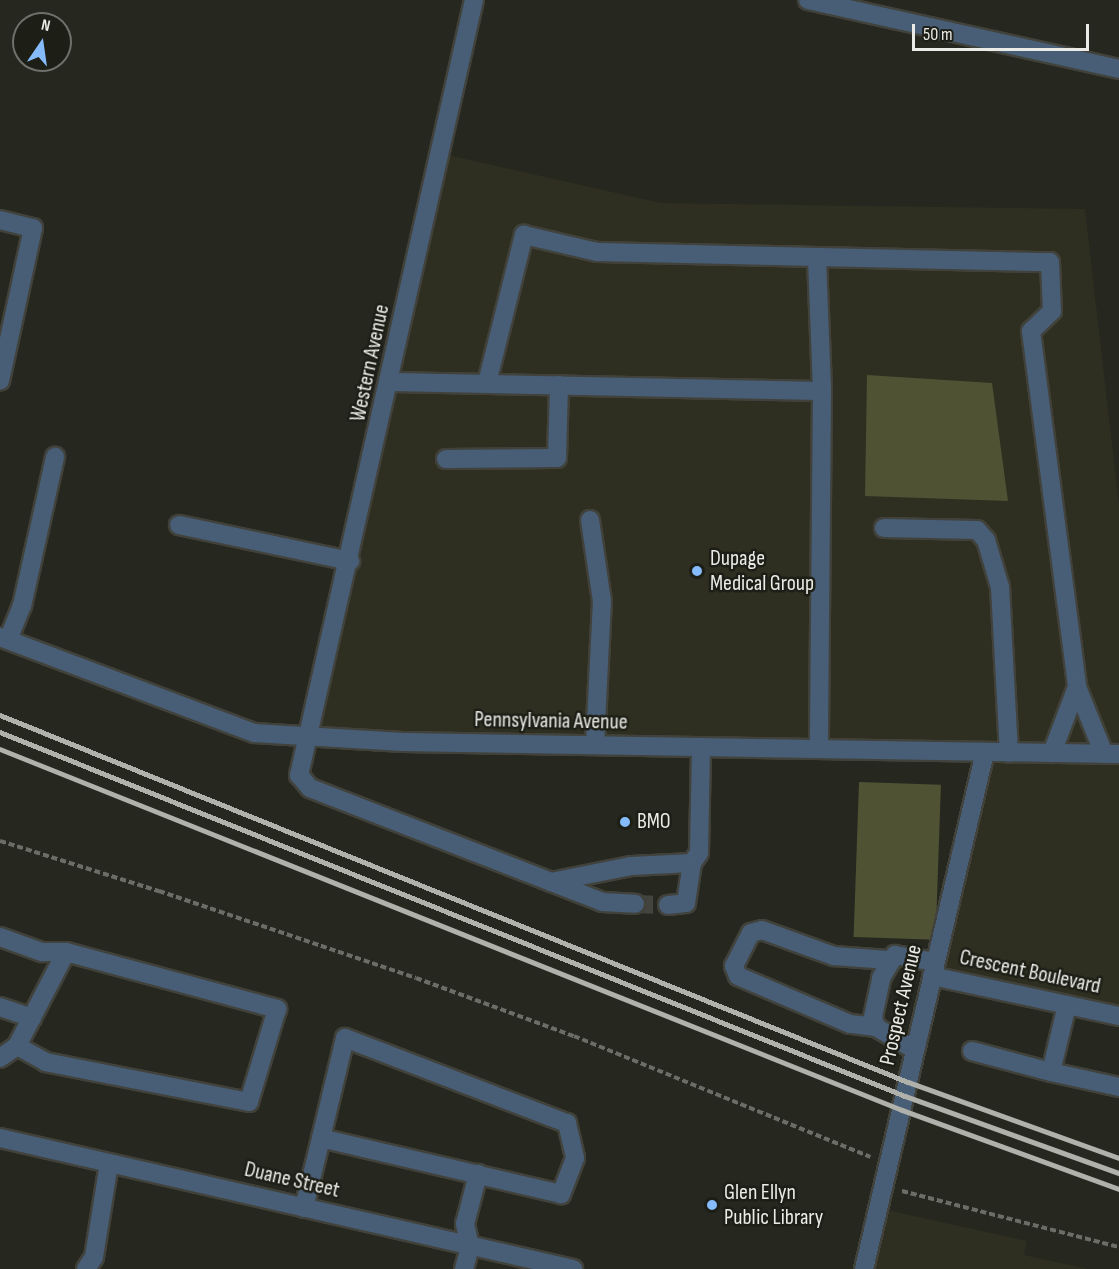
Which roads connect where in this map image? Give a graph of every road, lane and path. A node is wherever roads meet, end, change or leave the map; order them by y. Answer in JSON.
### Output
{"nodes":[{"id":1,"x":474,"y":0,"type":"edge"},
{"id":2,"x":808,"y":0,"type":"edge"},
{"id":3,"x":1119,"y":69,"type":"edge"},
{"id":4,"x":0,"y":220,"type":"edge"},
{"id":5,"x":817,"y":259,"type":"junction"},
{"id":6,"x":0,"y":380,"type":"edge"},
{"id":7,"x":391,"y":382,"type":"junction"},
{"id":8,"x":487,"y":383,"type":"junction"},
{"id":9,"x":559,"y":385,"type":"junction"},
{"id":10,"x":822,"y":391,"type":"junction"},
{"id":11,"x":55,"y":457,"type":"dead end"},
{"id":12,"x":446,"y":459,"type":"dead end"},
{"id":13,"x":590,"y":520,"type":"dead end"},
{"id":14,"x":179,"y":525,"type":"dead end"},
{"id":15,"x":884,"y":528,"type":"dead end"},
{"id":16,"x":350,"y":561,"type":"junction"},
{"id":17,"x":4,"y":639,"type":"edge"},
{"id":18,"x":1077,"y":687,"type":"junction"},
{"id":19,"x":310,"y":736,"type":"junction"},
{"id":20,"x":595,"y":745,"type":"junction"},
{"id":21,"x":701,"y":747,"type":"junction"},
{"id":22,"x":819,"y":749,"type":"junction"},
{"id":23,"x":985,"y":752,"type":"junction"},
{"id":24,"x":1009,"y":753,"type":"junction"},
{"id":25,"x":1052,"y":753,"type":"junction"},
{"id":26,"x":1112,"y":754,"type":"edge"},
{"id":27,"x":0,"y":841,"type":"edge"},
{"id":28,"x":692,"y":863,"type":"junction"},
{"id":29,"x":551,"y":882,"type":"junction"},
{"id":30,"x":635,"y":904,"type":"tunnel mouth"},
{"id":31,"x":668,"y":905,"type":"tunnel mouth"},
{"id":32,"x":0,"y":937,"type":"edge"},
{"id":33,"x":66,"y":952,"type":"junction"},
{"id":34,"x":888,"y":960,"type":"junction"},
{"id":35,"x":933,"y":969,"type":"junction"},
{"id":36,"x":1067,"y":1005,"type":"junction"},
{"id":37,"x":0,"y":1007,"type":"edge"},
{"id":38,"x":1119,"y":1016,"type":"edge"},
{"id":39,"x":32,"y":1018,"type":"junction"},
{"id":40,"x":876,"y":1028,"type":"junction"},
{"id":41,"x":17,"y":1046,"type":"junction"},
{"id":42,"x":915,"y":1050,"type":"junction"},
{"id":43,"x":972,"y":1051,"type":"dead end"},
{"id":44,"x":0,"y":1058,"type":"edge"},
{"id":45,"x":1051,"y":1072,"type":"junction"},
{"id":46,"x":1119,"y":1087,"type":"edge"},
{"id":47,"x":0,"y":1138,"type":"edge"},
{"id":48,"x":321,"y":1138,"type":"junction"},
{"id":49,"x":865,"y":1152,"type":"dead end"},
{"id":50,"x":109,"y":1163,"type":"junction"},
{"id":51,"x":478,"y":1174,"type":"junction"},
{"id":52,"x":904,"y":1193,"type":"dead end"},
{"id":53,"x":304,"y":1208,"type":"junction"},
{"id":54,"x":470,"y":1246,"type":"junction"},
{"id":55,"x":1119,"y":1247,"type":"edge"},
{"id":56,"x":86,"y":1269,"type":"edge"},
{"id":57,"x":464,"y":1269,"type":"edge"},
{"id":58,"x":573,"y":1269,"type":"edge"},
{"id":59,"x":864,"y":1269,"type":"edge"}],
"edges":[{"from":1,"to":7,"type":"street","name":"Western Avenue"},
{"from":2,"to":3,"type":"street"},
{"from":4,"to":6,"type":"street"},
{"from":5,"to":8,"type":"street"},
{"from":5,"to":10,"type":"street"},
{"from":5,"to":18,"type":"street"},
{"from":7,"to":8,"type":"street"},
{"from":7,"to":16,"type":"street","name":"Western Avenue"},
{"from":8,"to":9,"type":"street"},
{"from":9,"to":10,"type":"street"},
{"from":9,"to":12,"type":"street"},
{"from":10,"to":22,"type":"street"},
{"from":11,"to":17,"type":"street"},
{"from":13,"to":20,"type":"street"},
{"from":14,"to":16,"type":"street"},
{"from":15,"to":24,"type":"street"},
{"from":16,"to":19,"type":"street","name":"Western Avenue"},
{"from":17,"to":19,"type":"street","name":"Pennsylvania Avenue"},
{"from":18,"to":25,"type":"street"},
{"from":18,"to":26,"type":"street"},
{"from":19,"to":20,"type":"street","name":"Pennsylvania Avenue"},
{"from":19,"to":29,"type":"street","name":"Western Avenue"},
{"from":20,"to":21,"type":"street","name":"Pennsylvania Avenue"},
{"from":21,"to":22,"type":"street","name":"Pennsylvania Avenue"},
{"from":21,"to":28,"type":"street"},
{"from":22,"to":23,"type":"street","name":"Pennsylvania Avenue"},
{"from":23,"to":24,"type":"street","name":"Pennsylvania Avenue"},
{"from":23,"to":35,"type":"street","name":"Prospect Avenue"},
{"from":24,"to":25,"type":"street","name":"Pennsylvania Avenue"},
{"from":25,"to":26,"type":"street","name":"Pennsylvania Avenue"},
{"from":27,"to":49,"type":"path"},
{"from":28,"to":29,"type":"street"},
{"from":28,"to":31,"type":"street"},
{"from":29,"to":30,"type":"street"},
{"from":32,"to":33,"type":"street"},
{"from":33,"to":39,"type":"street"},
{"from":33,"to":41,"type":"street"},
{"from":34,"to":35,"type":"street","name":"Crescent Boulevard"},
{"from":34,"to":40,"type":"street"},
{"from":34,"to":40,"type":"street","name":"Crescent Boulevard"},
{"from":35,"to":36,"type":"street","name":"Crescent Boulevard"},
{"from":35,"to":42,"type":"street","name":"Prospect Avenue"},
{"from":36,"to":38,"type":"street","name":"Crescent Boulevard"},
{"from":36,"to":45,"type":"street"},
{"from":37,"to":39,"type":"street"},
{"from":39,"to":41,"type":"street"},
{"from":40,"to":42,"type":"street","name":"Crescent Boulevard"},
{"from":41,"to":44,"type":"street"},
{"from":42,"to":59,"type":"street","name":"Prospect Avenue"},
{"from":43,"to":45,"type":"street"},
{"from":45,"to":46,"type":"street"},
{"from":47,"to":50,"type":"street","name":"Duane Street"},
{"from":48,"to":51,"type":"street"},
{"from":48,"to":51,"type":"street"},
{"from":48,"to":53,"type":"street"},
{"from":50,"to":53,"type":"street","name":"Duane Street"},
{"from":50,"to":56,"type":"street"},
{"from":51,"to":54,"type":"street"},
{"from":52,"to":55,"type":"path"},
{"from":53,"to":54,"type":"street","name":"Duane Street"},
{"from":54,"to":57,"type":"street"},
{"from":54,"to":58,"type":"street","name":"Duane Street"}]}
